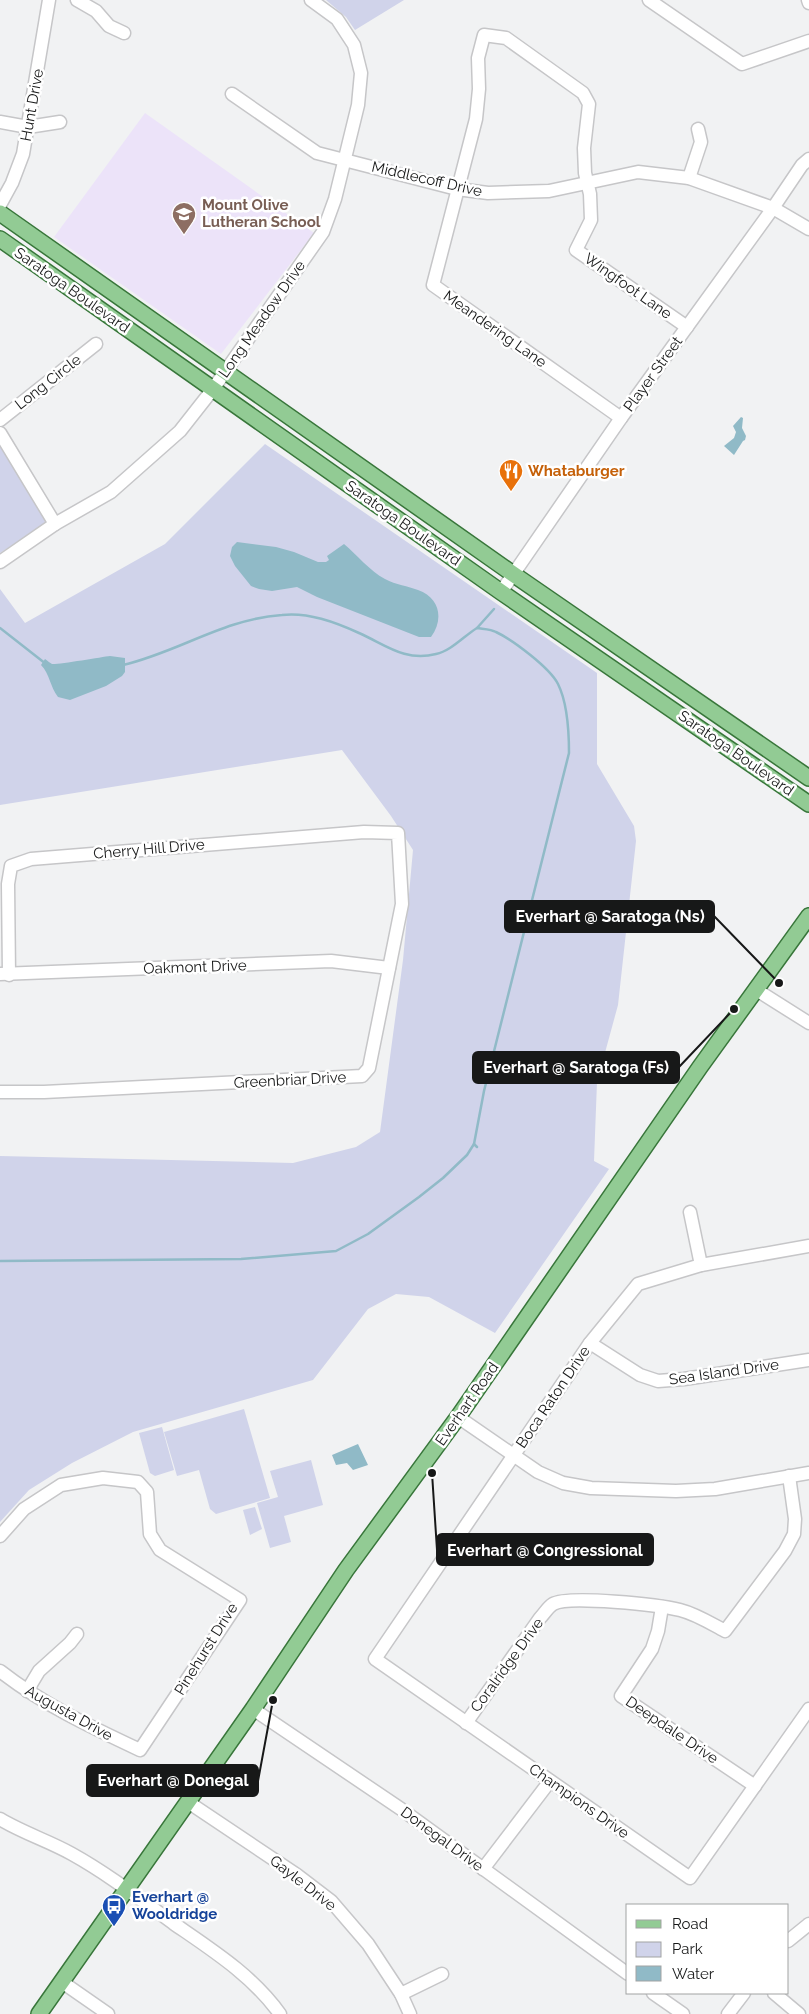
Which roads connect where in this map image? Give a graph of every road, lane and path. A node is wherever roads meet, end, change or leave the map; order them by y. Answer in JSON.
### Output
{"nodes":[{"id":1,"x":49,"y":0,"type":"edge"},
{"id":2,"x":77,"y":0,"type":"edge"},
{"id":3,"x":311,"y":0,"type":"edge"},
{"id":4,"x":649,"y":0,"type":"edge"},
{"id":5,"x":124,"y":33,"type":"dead end"},
{"id":6,"x":484,"y":35,"type":"joint"},
{"id":7,"x":809,"y":41,"type":"edge"},
{"id":8,"x":232,"y":94,"type":"dead end"},
{"id":9,"x":0,"y":122,"type":"edge"},
{"id":10,"x":60,"y":122,"type":"dead end"},
{"id":11,"x":28,"y":127,"type":"junction"},
{"id":12,"x":698,"y":128,"type":"dead end"},
{"id":13,"x":809,"y":159,"type":"edge"},
{"id":14,"x":344,"y":160,"type":"junction"},
{"id":15,"x":689,"y":178,"type":"junction"},
{"id":16,"x":587,"y":184,"type":"junction"},
{"id":17,"x":457,"y":189,"type":"junction"},
{"id":18,"x":0,"y":205,"type":"edge"},
{"id":19,"x":773,"y":208,"type":"junction"},
{"id":20,"x":0,"y":213,"type":"edge"},
{"id":21,"x":809,"y":229,"type":"edge"},
{"id":22,"x":0,"y":238,"type":"edge"},
{"id":23,"x":687,"y":327,"type":"junction"},
{"id":24,"x":96,"y":344,"type":"dead end"},
{"id":25,"x":226,"y":370,"type":"junction"},
{"id":26,"x":213,"y":389,"type":"junction"},
{"id":27,"x":621,"y":418,"type":"junction"},
{"id":28,"x":0,"y":420,"type":"edge"},
{"id":29,"x":0,"y":433,"type":"edge"},
{"id":30,"x":54,"y":524,"type":"junction"},
{"id":31,"x":0,"y":562,"type":"edge"},
{"id":32,"x":514,"y":574,"type":"junction"},
{"id":33,"x":501,"y":592,"type":"junction"},
{"id":34,"x":809,"y":778,"type":"edge"},
{"id":35,"x":809,"y":804,"type":"edge"},
{"id":36,"x":398,"y":833,"type":"joint"},
{"id":37,"x":809,"y":916,"type":"edge"},
{"id":38,"x":389,"y":968,"type":"junction"},
{"id":39,"x":5,"y":975,"type":"edge"},
{"id":40,"x":755,"y":989,"type":"junction"},
{"id":41,"x":809,"y":1023,"type":"edge"},
{"id":42,"x":0,"y":1092,"type":"edge"},
{"id":43,"x":690,"y":1212,"type":"dead end"},
{"id":44,"x":809,"y":1246,"type":"edge"},
{"id":45,"x":701,"y":1264,"type":"junction"},
{"id":46,"x":590,"y":1343,"type":"junction"},
{"id":47,"x":809,"y":1360,"type":"edge"},
{"id":48,"x":458,"y":1417,"type":"junction"},
{"id":49,"x":514,"y":1456,"type":"junction"},
{"id":50,"x":809,"y":1473,"type":"edge"},
{"id":51,"x":789,"y":1476,"type":"junction"},
{"id":52,"x":0,"y":1536,"type":"edge"},
{"id":53,"x":662,"y":1607,"type":"junction"},
{"id":54,"x":77,"y":1634,"type":"dead end"},
{"id":55,"x":375,"y":1660,"type":"joint"},
{"id":56,"x":0,"y":1671,"type":"edge"},
{"id":57,"x":27,"y":1691,"type":"junction"},
{"id":58,"x":253,"y":1708,"type":"junction"},
{"id":59,"x":809,"y":1709,"type":"edge"},
{"id":60,"x":466,"y":1723,"type":"junction"},
{"id":61,"x":140,"y":1750,"type":"joint"},
{"id":62,"x":550,"y":1781,"type":"junction"},
{"id":63,"x":755,"y":1786,"type":"junction"},
{"id":64,"x":188,"y":1802,"type":"junction"},
{"id":65,"x":0,"y":1819,"type":"edge"},
{"id":66,"x":483,"y":1869,"type":"junction"},
{"id":67,"x":127,"y":1889,"type":"junction"},
{"id":68,"x":809,"y":1924,"type":"edge"},
{"id":69,"x":789,"y":1939,"type":"edge"},
{"id":70,"x":626,"y":1973,"type":"edge"},
{"id":71,"x":442,"y":1974,"type":"dead end"},
{"id":72,"x":62,"y":1982,"type":"junction"},
{"id":73,"x":401,"y":1994,"type":"junction"},
{"id":74,"x":654,"y":1994,"type":"edge"},
{"id":75,"x":743,"y":1994,"type":"edge"},
{"id":76,"x":775,"y":1994,"type":"edge"},
{"id":77,"x":39,"y":2014,"type":"edge"},
{"id":78,"x":108,"y":2014,"type":"edge"},
{"id":79,"x":280,"y":2014,"type":"edge"},
{"id":80,"x":410,"y":2014,"type":"edge"},
{"id":81,"x":683,"y":2014,"type":"edge"},
{"id":82,"x":728,"y":2014,"type":"edge"},
{"id":83,"x":799,"y":2014,"type":"edge"}],
"edges":[{"from":1,"to":11,"type":"street","name":"Hunt Drive"},
{"from":2,"to":5,"type":"street"},
{"from":3,"to":14,"type":"street","name":"Long Meadow Drive"},
{"from":4,"to":7,"type":"street"},
{"from":6,"to":16,"type":"street","name":"Wingfoot Lane"},
{"from":6,"to":17,"type":"street","name":"Meandering Lane"},
{"from":8,"to":14,"type":"street","name":"Middlecoff Drive"},
{"from":9,"to":11,"type":"street"},
{"from":10,"to":11,"type":"street"},
{"from":11,"to":18,"type":"street","name":"Hunt Drive"},
{"from":12,"to":15,"type":"street"},
{"from":13,"to":19,"type":"street","name":"Player Street"},
{"from":14,"to":17,"type":"street","name":"Middlecoff Drive"},
{"from":14,"to":25,"type":"street","name":"Long Meadow Drive"},
{"from":15,"to":16,"type":"street","name":"Middlecoff Drive"},
{"from":15,"to":19,"type":"street","name":"Middlecoff Drive"},
{"from":16,"to":17,"type":"street","name":"Middlecoff Drive"},
{"from":16,"to":23,"type":"street","name":"Wingfoot Lane"},
{"from":17,"to":27,"type":"street","name":"Meandering Lane"},
{"from":19,"to":21,"type":"street","name":"Middlecoff Drive"},
{"from":19,"to":23,"type":"street","name":"Player Street"},
{"from":20,"to":25,"type":"main road","name":"Saratoga Boulevard"},
{"from":22,"to":26,"type":"main road","name":"Saratoga Boulevard"},
{"from":23,"to":27,"type":"street","name":"Player Street"},
{"from":24,"to":28,"type":"street","name":"Long Circle"},
{"from":25,"to":26,"type":"street","name":"Long Meadow Drive"},
{"from":25,"to":32,"type":"main road","name":"Saratoga Boulevard"},
{"from":26,"to":30,"type":"street","name":"Long Meadow Drive"},
{"from":26,"to":33,"type":"main road","name":"Saratoga Boulevard"},
{"from":27,"to":32,"type":"street","name":"Player Street"},
{"from":29,"to":30,"type":"street"},
{"from":30,"to":31,"type":"street","name":"Long Meadow Drive"},
{"from":32,"to":33,"type":"street","name":"Player Street"},
{"from":32,"to":34,"type":"main road","name":"Saratoga Boulevard"},
{"from":33,"to":35,"type":"main road","name":"Saratoga Boulevard"},
{"from":36,"to":38,"type":"street","name":"Greenbriar Drive"},
{"from":36,"to":39,"type":"street","name":"Cherry Hill Drive"},
{"from":37,"to":40,"type":"main road","name":"Everhart Road"},
{"from":38,"to":39,"type":"street","name":"Oakmont Drive"},
{"from":38,"to":42,"type":"street","name":"Greenbriar Drive"},
{"from":40,"to":41,"type":"street"},
{"from":40,"to":48,"type":"main road","name":"Everhart Road"},
{"from":43,"to":45,"type":"street"},
{"from":44,"to":45,"type":"street","name":"Boca Raton Drive"},
{"from":45,"to":46,"type":"street","name":"Boca Raton Drive"},
{"from":46,"to":47,"type":"street","name":"Sea Island Drive"},
{"from":46,"to":49,"type":"street","name":"Boca Raton Drive"},
{"from":48,"to":49,"type":"street"},
{"from":48,"to":58,"type":"main road","name":"Everhart Road"},
{"from":49,"to":51,"type":"street"},
{"from":49,"to":55,"type":"street","name":"Boca Raton Drive"},
{"from":50,"to":51,"type":"street"},
{"from":51,"to":53,"type":"street","name":"Coralridge Drive"},
{"from":52,"to":61,"type":"street","name":"Pinehurst Drive"},
{"from":53,"to":60,"type":"street","name":"Coralridge Drive"},
{"from":53,"to":63,"type":"street","name":"Deepdale Drive"},
{"from":54,"to":57,"type":"street"},
{"from":55,"to":60,"type":"street","name":"Champions Drive"},
{"from":56,"to":57,"type":"street","name":"Augusta Drive"},
{"from":57,"to":61,"type":"street","name":"Augusta Drive"},
{"from":58,"to":64,"type":"main road","name":"Everhart Road"},
{"from":58,"to":66,"type":"street","name":"Donegal Drive"},
{"from":59,"to":63,"type":"street"},
{"from":60,"to":62,"type":"street","name":"Champions Drive"},
{"from":62,"to":63,"type":"street","name":"Champions Drive"},
{"from":62,"to":66,"type":"street"},
{"from":64,"to":67,"type":"main road","name":"Everhart Road"},
{"from":64,"to":73,"type":"street","name":"Gayle Drive"},
{"from":65,"to":67,"type":"street"},
{"from":66,"to":70,"type":"street","name":"Donegal Drive"},
{"from":67,"to":72,"type":"main road","name":"Everhart Road"},
{"from":67,"to":79,"type":"street"},
{"from":68,"to":69,"type":"street"},
{"from":71,"to":73,"type":"street"},
{"from":72,"to":77,"type":"main road","name":"Everhart Road"},
{"from":72,"to":78,"type":"street"},
{"from":73,"to":80,"type":"street","name":"Gayle Drive"},
{"from":74,"to":81,"type":"street"},
{"from":75,"to":82,"type":"street"},
{"from":76,"to":83,"type":"street"}]}
